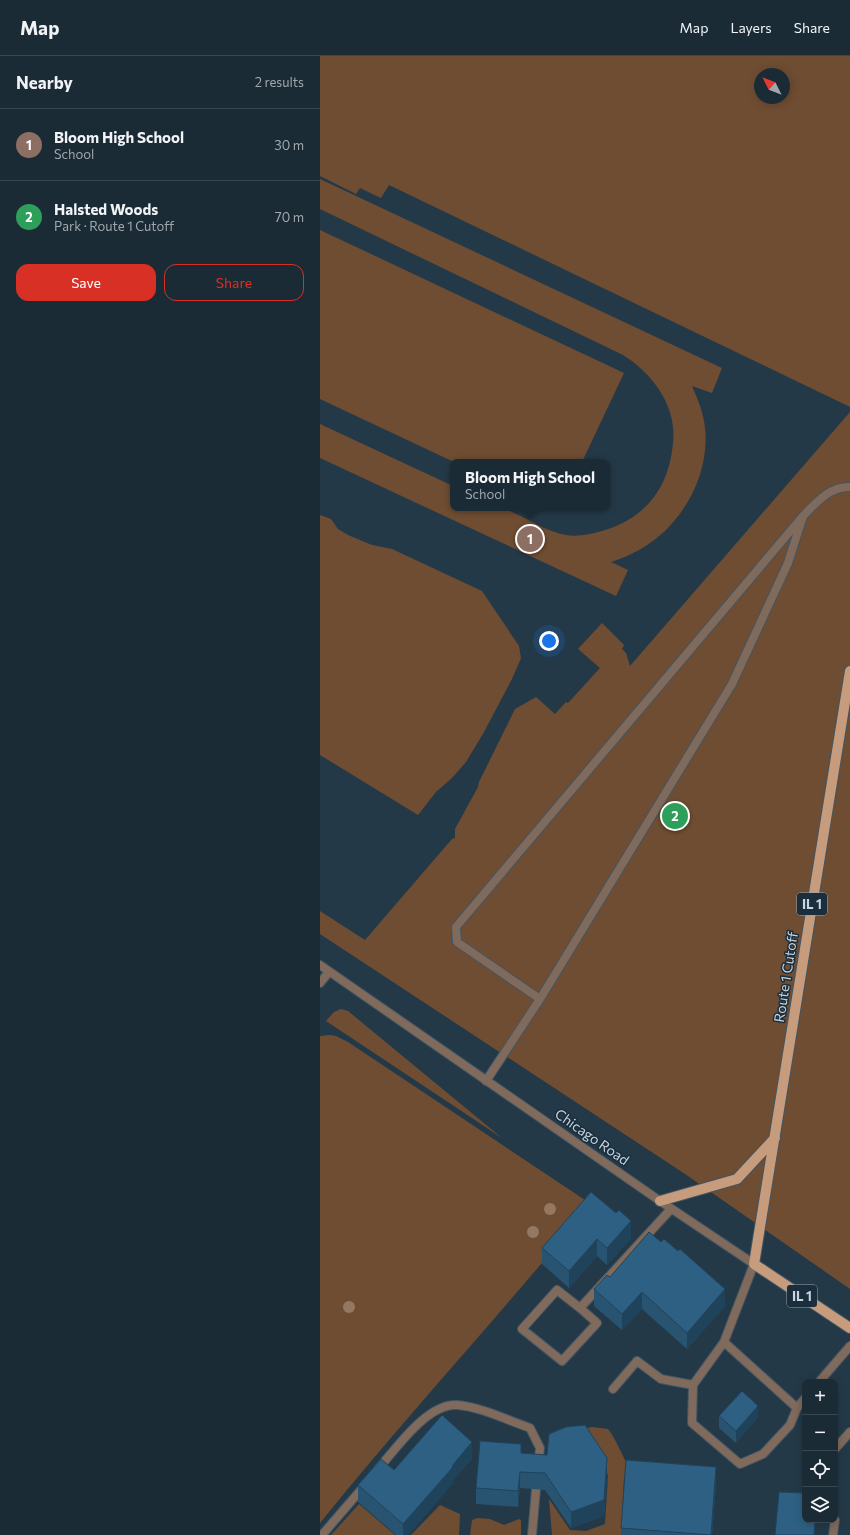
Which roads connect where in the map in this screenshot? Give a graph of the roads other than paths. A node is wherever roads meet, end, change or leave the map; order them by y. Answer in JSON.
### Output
{"nodes":[{"id":1,"x":850,"y":487,"type":"edge"},
{"id":2,"x":803,"y":516,"type":"junction"},
{"id":3,"x":850,"y":671,"type":"edge"},
{"id":4,"x":320,"y":965,"type":"edge"},
{"id":5,"x":330,"y":972,"type":"junction"},
{"id":6,"x":320,"y":983,"type":"edge"},
{"id":7,"x":540,"y":999,"type":"junction"},
{"id":8,"x":486,"y":1081,"type":"junction"},
{"id":9,"x":775,"y":1138,"type":"junction"},
{"id":10,"x":660,"y":1201,"type":"junction"},
{"id":11,"x":671,"y":1209,"type":"junction"},
{"id":12,"x":754,"y":1264,"type":"junction"},
{"id":13,"x":580,"y":1308,"type":"junction"},
{"id":14,"x":850,"y":1328,"type":"edge"},
{"id":15,"x":724,"y":1342,"type":"junction"},
{"id":16,"x":850,"y":1346,"type":"edge"},
{"id":17,"x":822,"y":1379,"type":"edge"},
{"id":18,"x":693,"y":1385,"type":"junction"},
{"id":19,"x":614,"y":1389,"type":"dead end"},
{"id":20,"x":802,"y":1402,"type":"edge"},
{"id":21,"x":797,"y":1408,"type":"junction"},
{"id":22,"x":850,"y":1432,"type":"edge"},
{"id":23,"x":838,"y":1446,"type":"edge"},
{"id":24,"x":835,"y":1523,"type":"edge"},
{"id":25,"x":322,"y":1535,"type":"edge"},
{"id":26,"x":532,"y":1535,"type":"edge"},
{"id":27,"x":833,"y":1535,"type":"edge"}],
"edges":[{"from":1,"to":2,"type":"street"},
{"from":2,"to":7,"type":"street"},
{"from":2,"to":7,"type":"street"},
{"from":3,"to":9,"type":"main road","name":"Route 1 Cutoff","number":"IL 1"},
{"from":4,"to":5,"type":"street","name":"Chicago Road"},
{"from":5,"to":6,"type":"street"},
{"from":5,"to":8,"type":"street","name":"Chicago Road"},
{"from":7,"to":8,"type":"street"},
{"from":8,"to":10,"type":"street","name":"Chicago Road"},
{"from":9,"to":10,"type":"main road"},
{"from":9,"to":12,"type":"main road","name":"Route 1 Cutoff","number":"IL 1"},
{"from":10,"to":11,"type":"street","name":"Chicago Road"},
{"from":11,"to":12,"type":"street","name":"Chicago Road"},
{"from":11,"to":13,"type":"street"},
{"from":12,"to":14,"type":"main road","name":"Chicago Road","number":"IL 1"},
{"from":12,"to":15,"type":"street"},
{"from":13,"to":13,"type":"street"},
{"from":15,"to":18,"type":"street"},
{"from":15,"to":21,"type":"street"},
{"from":16,"to":17,"type":"street"},
{"from":18,"to":19,"type":"street"},
{"from":18,"to":21,"type":"street"},
{"from":20,"to":21,"type":"street"},
{"from":22,"to":23,"type":"street"},
{"from":24,"to":27,"type":"street"},
{"from":25,"to":26,"type":"street"}]}
